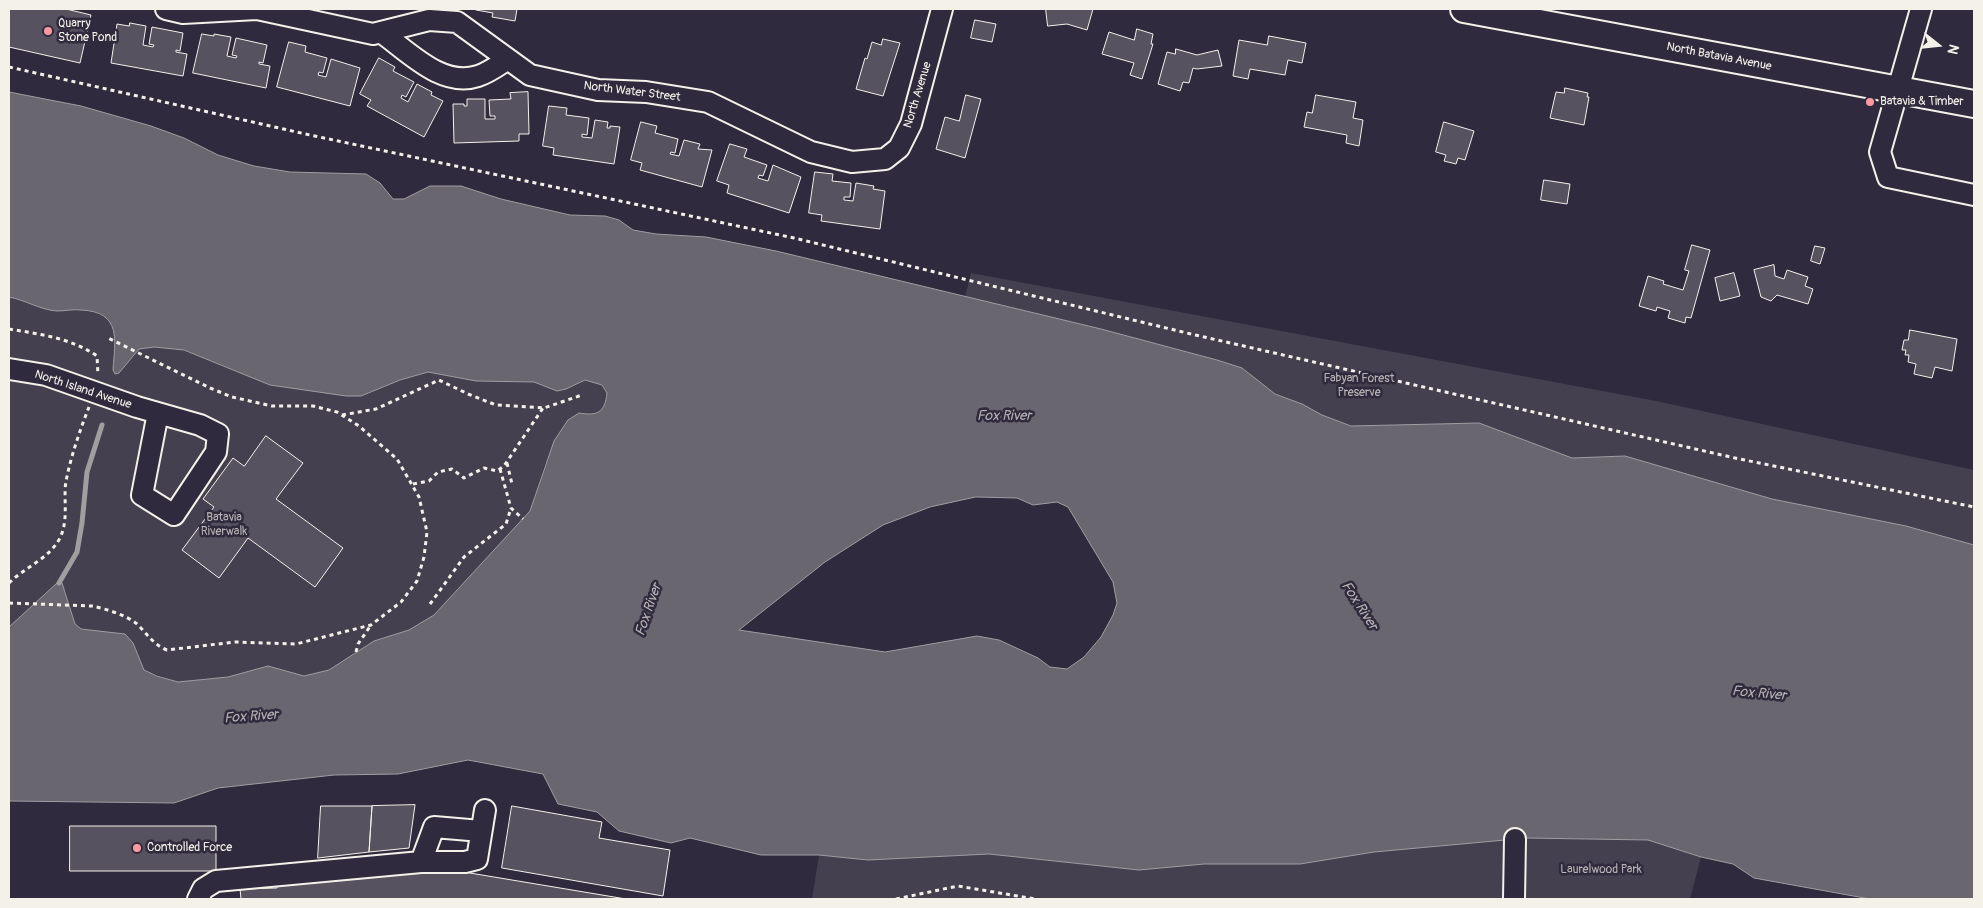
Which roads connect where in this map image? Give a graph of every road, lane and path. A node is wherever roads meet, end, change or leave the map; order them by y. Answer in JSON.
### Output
{"nodes":[{"id":1,"x":166,"y":9,"type":"edge"},
{"id":2,"x":942,"y":9,"type":"edge"},
{"id":3,"x":1464,"y":9,"type":"edge"},
{"id":4,"x":1921,"y":9,"type":"edge"},
{"id":5,"x":382,"y":33,"type":"junction"},
{"id":6,"x":508,"y":59,"type":"junction"},
{"id":7,"x":9,"y":66,"type":"edge"},
{"id":8,"x":1897,"y":90,"type":"junction"},
{"id":9,"x":1974,"y":104,"type":"edge"},
{"id":10,"x":811,"y":152,"type":"joint"},
{"id":11,"x":1974,"y":195,"type":"edge"},
{"id":12,"x":9,"y":328,"type":"edge"},
{"id":13,"x":108,"y":338,"type":"dead end"},
{"id":14,"x":9,"y":369,"type":"edge"},
{"id":15,"x":95,"y":392,"type":"junction"},
{"id":16,"x":582,"y":395,"type":"dead end"},
{"id":17,"x":544,"y":408,"type":"junction"},
{"id":18,"x":158,"y":412,"type":"junction"},
{"id":19,"x":342,"y":415,"type":"junction"},
{"id":20,"x":506,"y":462,"type":"junction"},
{"id":21,"x":500,"y":469,"type":"junction"},
{"id":22,"x":412,"y":484,"type":"junction"},
{"id":23,"x":512,"y":484,"type":"dead end"},
{"id":24,"x":1974,"y":507,"type":"edge"},
{"id":25,"x":511,"y":508,"type":"junction"},
{"id":26,"x":523,"y":519,"type":"dead end"},
{"id":27,"x":9,"y":583,"type":"edge"},
{"id":28,"x":9,"y":603,"type":"edge"},
{"id":29,"x":430,"y":604,"type":"dead end"},
{"id":30,"x":371,"y":625,"type":"junction"},
{"id":31,"x":356,"y":652,"type":"dead end"},
{"id":32,"x":485,"y":810,"type":"dead end"},
{"id":33,"x":481,"y":831,"type":"junction"},
{"id":34,"x":1515,"y":840,"type":"dead end"},
{"id":35,"x":421,"y":862,"type":"junction"},
{"id":36,"x":198,"y":899,"type":"edge"},
{"id":37,"x":896,"y":899,"type":"edge"},
{"id":38,"x":1035,"y":899,"type":"edge"},
{"id":39,"x":1514,"y":899,"type":"edge"}],
"edges":[{"from":1,"to":5,"type":"street","name":"North Water Street"},
{"from":2,"to":10,"type":"street","name":"North Avenue"},
{"from":3,"to":8,"type":"main road","name":"North Batavia Avenue"},
{"from":4,"to":8,"type":"street"},
{"from":5,"to":6,"type":"street","name":"North Water Street"},
{"from":5,"to":6,"type":"street"},
{"from":6,"to":10,"type":"street","name":"North Water Street"},
{"from":7,"to":24,"type":"path"},
{"from":8,"to":9,"type":"main road","name":"North Batavia Avenue"},
{"from":8,"to":11,"type":"street"},
{"from":12,"to":15,"type":"path"},
{"from":13,"to":19,"type":"path"},
{"from":14,"to":15,"type":"street","name":"North Island Avenue"},
{"from":15,"to":18,"type":"street","name":"North Island Avenue"},
{"from":15,"to":27,"type":"path"},
{"from":16,"to":17,"type":"path"},
{"from":17,"to":19,"type":"path"},
{"from":17,"to":20,"type":"path"},
{"from":18,"to":18,"type":"street","name":"North Island Avenue"},
{"from":19,"to":22,"type":"path"},
{"from":20,"to":21,"type":"path"},
{"from":20,"to":23,"type":"path"},
{"from":21,"to":22,"type":"path"},
{"from":21,"to":25,"type":"path"},
{"from":22,"to":30,"type":"path"},
{"from":25,"to":26,"type":"path"},
{"from":25,"to":29,"type":"path"},
{"from":28,"to":30,"type":"path"},
{"from":30,"to":31,"type":"path"},
{"from":32,"to":33,"type":"street"},
{"from":33,"to":35,"type":"street"},
{"from":33,"to":35,"type":"street"},
{"from":34,"to":39,"type":"street"},
{"from":35,"to":36,"type":"street"},
{"from":37,"to":38,"type":"path"}]}
